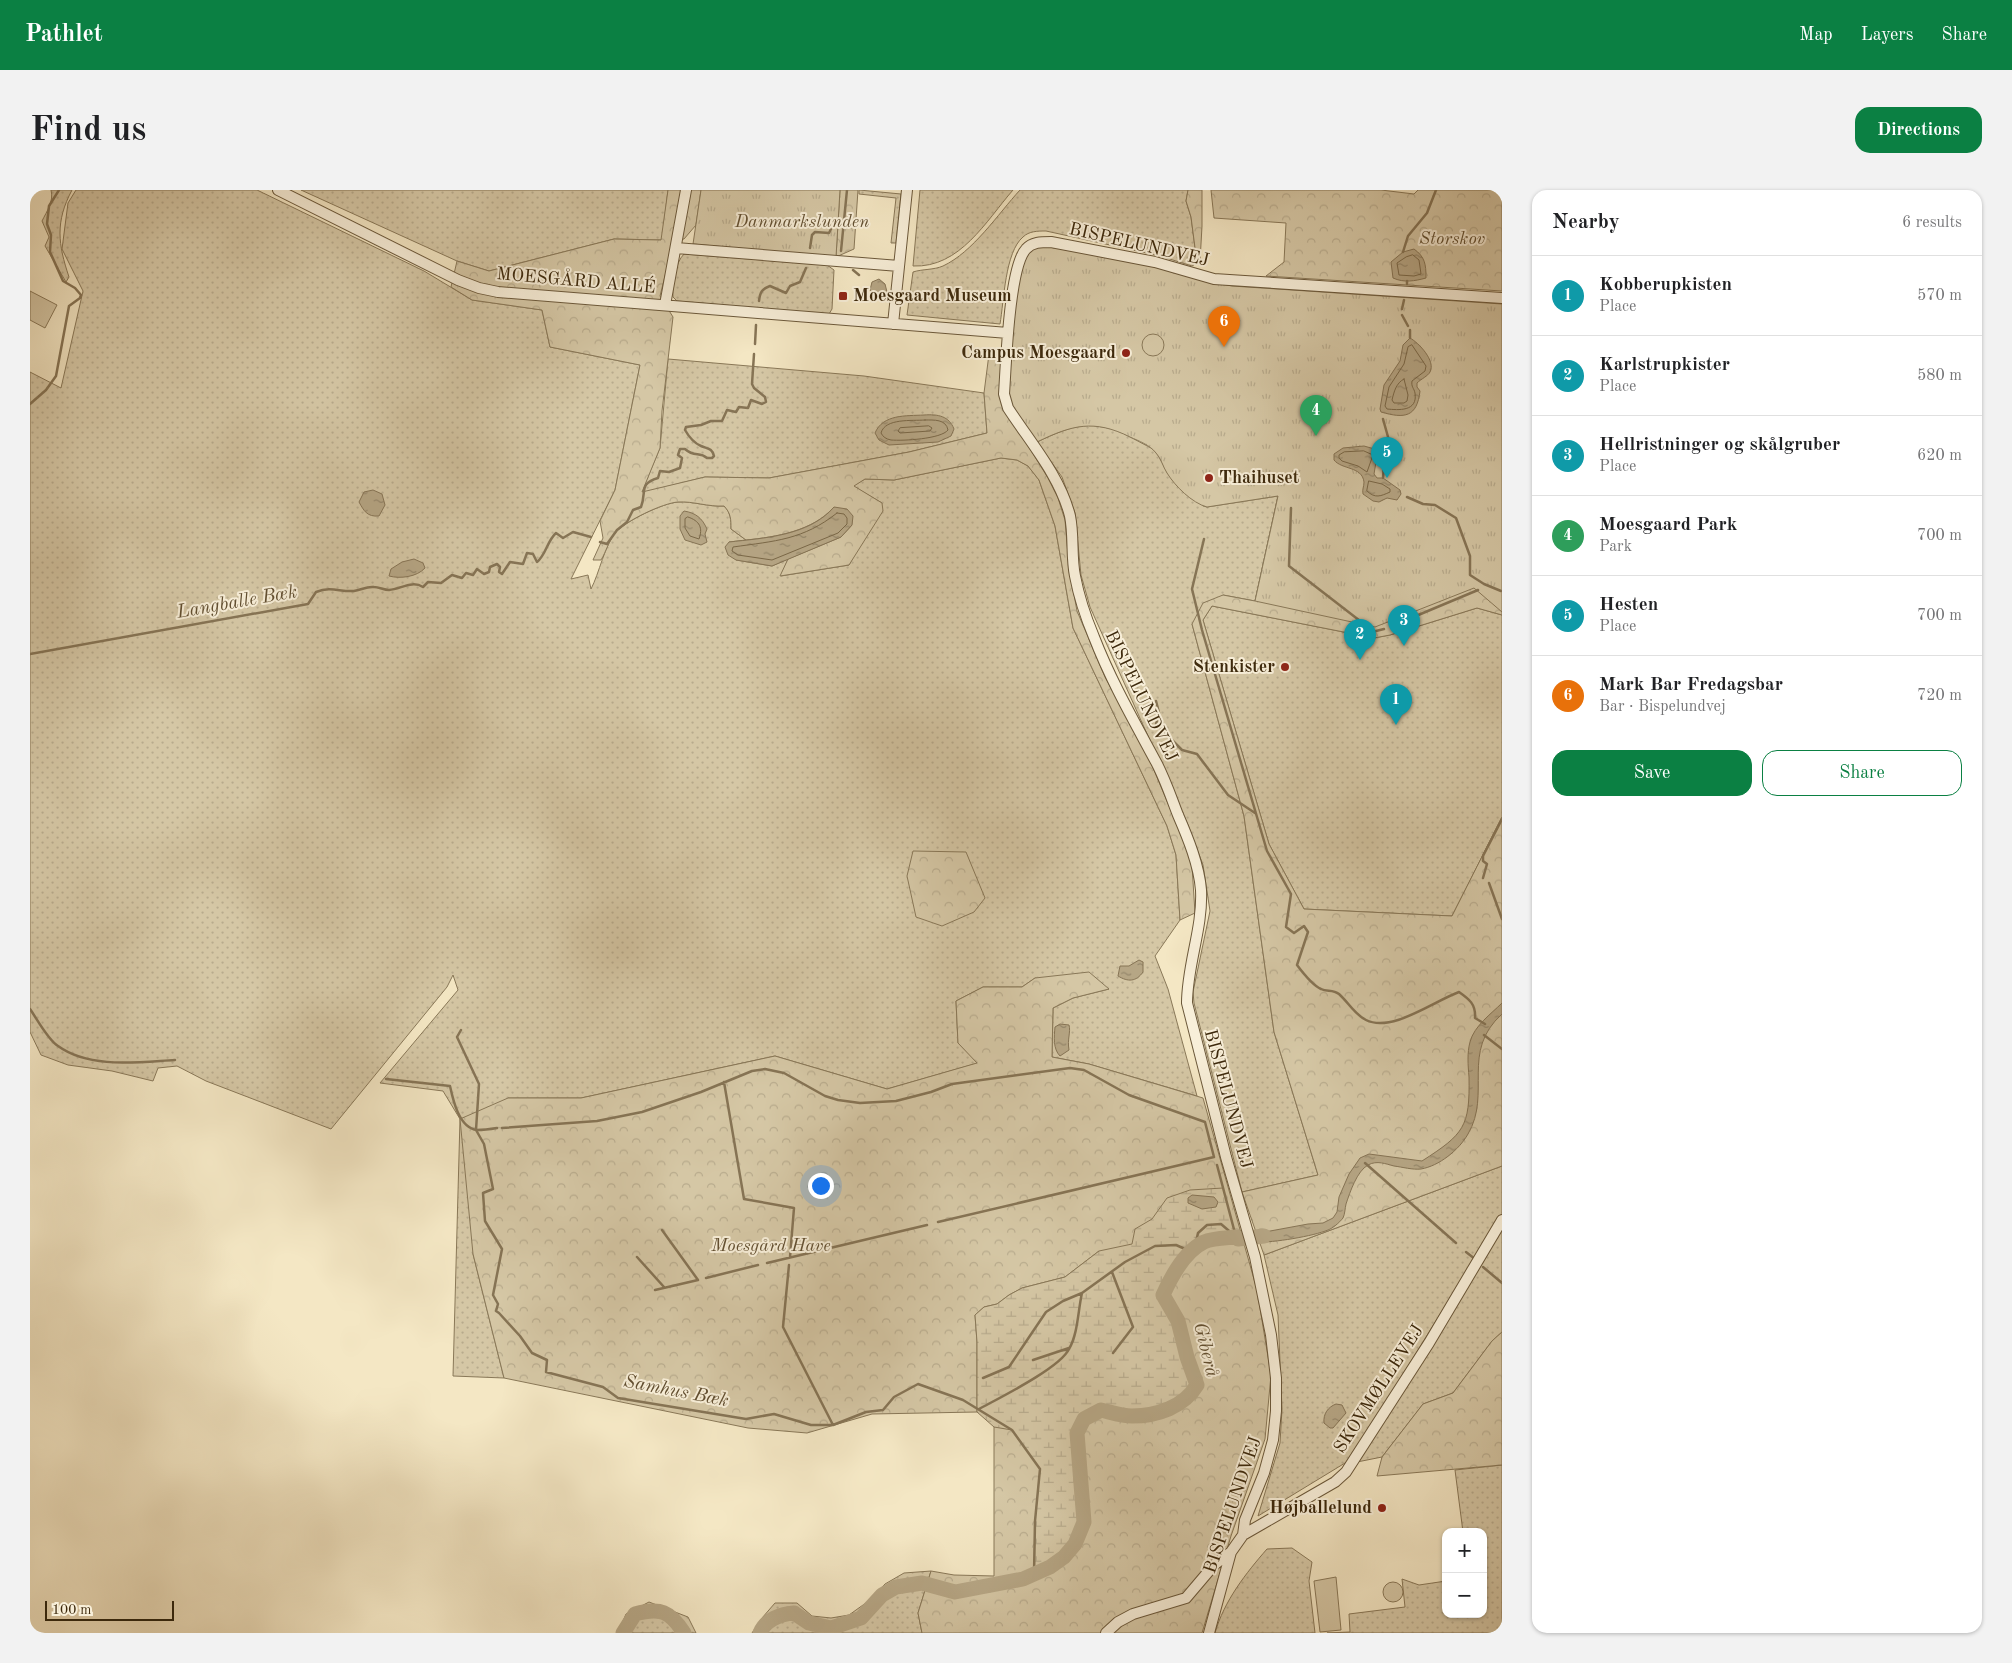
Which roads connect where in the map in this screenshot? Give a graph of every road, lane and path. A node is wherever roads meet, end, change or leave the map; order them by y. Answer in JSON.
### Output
{"nodes":[{"id":1,"x":278,"y":190,"type":"edge"},
{"id":2,"x":686,"y":190,"type":"edge"},
{"id":3,"x":907,"y":190,"type":"edge"},
{"id":4,"x":676,"y":248,"type":"junction"},
{"id":5,"x":899,"y":266,"type":"junction"},
{"id":6,"x":1502,"y":298,"type":"edge"},
{"id":7,"x":665,"y":305,"type":"junction"},
{"id":8,"x":893,"y":324,"type":"junction"},
{"id":9,"x":1008,"y":333,"type":"junction"},
{"id":10,"x":1502,"y":1220,"type":"edge"},
{"id":11,"x":1243,"y":1535,"type":"junction"},
{"id":12,"x":1231,"y":1552,"type":"junction"},
{"id":13,"x":1106,"y":1633,"type":"edge"},
{"id":14,"x":1209,"y":1633,"type":"edge"}],
"edges":[{"from":1,"to":7,"type":"street","name":"MOESGÅRD ALLÉ"},
{"from":2,"to":4,"type":"street"},
{"from":3,"to":5,"type":"street"},
{"from":4,"to":5,"type":"street"},
{"from":4,"to":7,"type":"street"},
{"from":5,"to":8,"type":"street"},
{"from":6,"to":9,"type":"street","name":"BISPELUNDVEJ"},
{"from":7,"to":8,"type":"street","name":"MOESGÅRD ALLÉ"},
{"from":8,"to":9,"type":"street","name":"MOESGÅRD ALLÉ"},
{"from":9,"to":11,"type":"street","name":"BISPELUNDVEJ"},
{"from":10,"to":11,"type":"street","name":"SKOVMØLLEVEJ"},
{"from":11,"to":12,"type":"street","name":"BISPELUNDVEJ"},
{"from":12,"to":13,"type":"street"},
{"from":12,"to":14,"type":"street","name":"BISPELUNDVEJ"}]}
